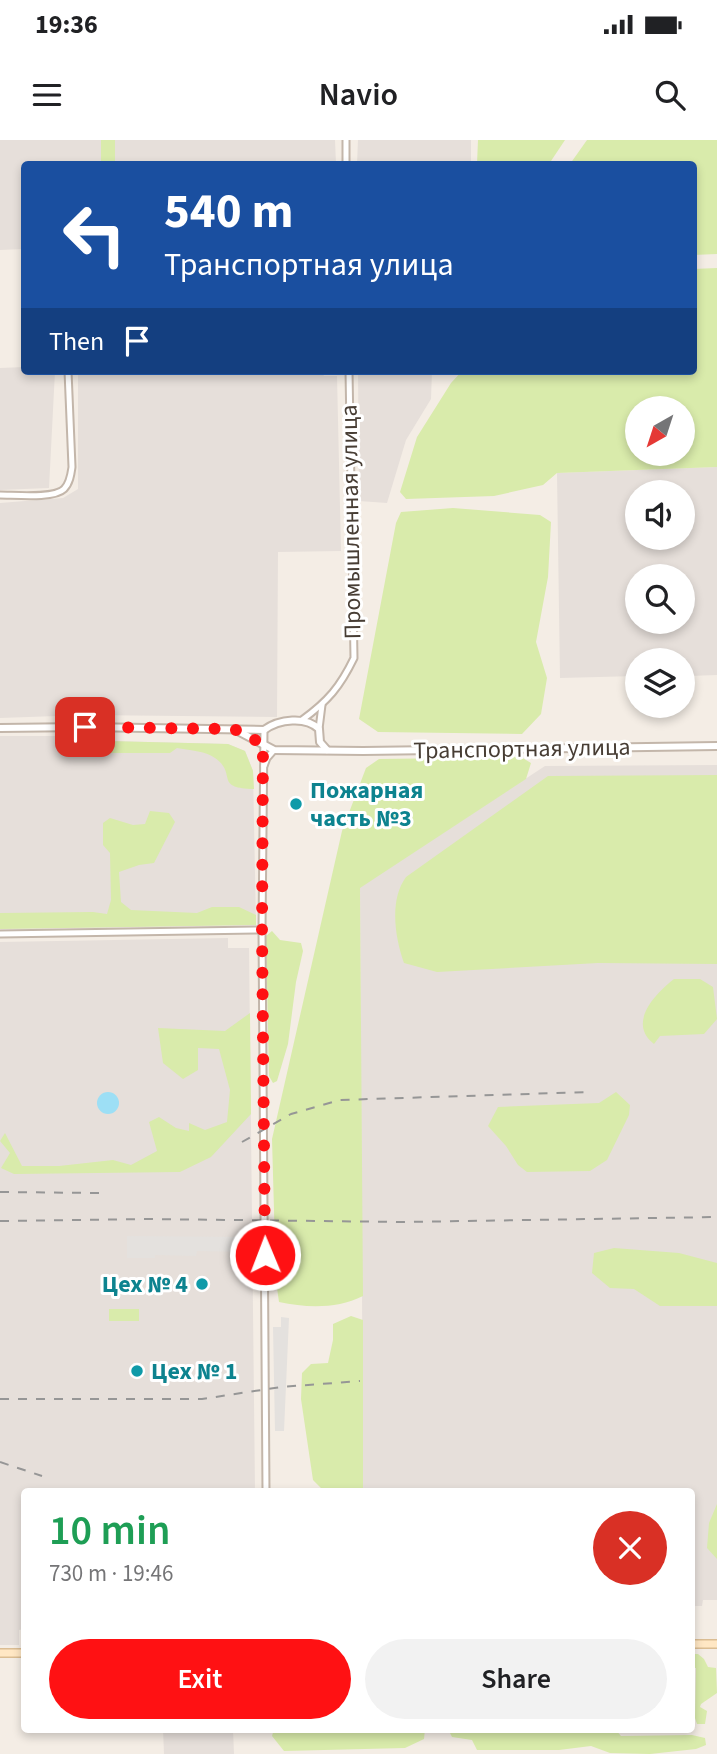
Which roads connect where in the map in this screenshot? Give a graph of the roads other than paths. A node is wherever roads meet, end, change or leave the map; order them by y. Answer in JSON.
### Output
{"nodes":[{"id":1,"x":346,"y":140,"type":"edge"},
{"id":2,"x":346,"y":161,"type":"edge"},
{"id":3,"x":68,"y":375,"type":"edge"},
{"id":4,"x":349,"y":375,"type":"edge"},
{"id":5,"x":0,"y":495,"type":"edge"},
{"id":6,"x":322,"y":705,"type":"junction"},
{"id":7,"x":302,"y":720,"type":"junction"},
{"id":8,"x":0,"y":728,"type":"edge"},
{"id":9,"x":234,"y":729,"type":"junction"},
{"id":10,"x":319,"y":729,"type":"junction"},
{"id":11,"x":264,"y":730,"type":"junction"},
{"id":12,"x":320,"y":742,"type":"junction"},
{"id":13,"x":263,"y":744,"type":"junction"},
{"id":14,"x":717,"y":746,"type":"edge"},
{"id":15,"x":274,"y":750,"type":"junction"},
{"id":16,"x":311,"y":751,"type":"junction"},
{"id":17,"x":328,"y":751,"type":"junction"},
{"id":18,"x":262,"y":772,"type":"junction"},
{"id":19,"x":262,"y":930,"type":"junction"},
{"id":20,"x":0,"y":934,"type":"edge"},
{"id":21,"x":266,"y":1488,"type":"edge"},
{"id":22,"x":695,"y":1644,"type":"edge"},
{"id":23,"x":717,"y":1644,"type":"edge"},
{"id":24,"x":0,"y":1653,"type":"edge"},
{"id":25,"x":21,"y":1653,"type":"edge"}],
"edges":[{"from":1,"to":2,"type":"street"},
{"from":3,"to":5,"type":"street"},
{"from":4,"to":6,"type":"street","name":"Промышленная улица"},
{"from":6,"to":7,"type":"street","name":"Промышленная улица"},
{"from":6,"to":10,"type":"street"},
{"from":7,"to":10,"type":"street"},
{"from":7,"to":11,"type":"street"},
{"from":8,"to":9,"type":"street"},
{"from":9,"to":11,"type":"street"},
{"from":9,"to":13,"type":"street"},
{"from":10,"to":12,"type":"street"},
{"from":11,"to":13,"type":"street"},
{"from":12,"to":16,"type":"street"},
{"from":12,"to":17,"type":"street"},
{"from":13,"to":15,"type":"street"},
{"from":13,"to":18,"type":"street"},
{"from":14,"to":17,"type":"street","name":"Транспортная улица"},
{"from":15,"to":16,"type":"street","name":"Транспортная улица"},
{"from":15,"to":18,"type":"street"},
{"from":16,"to":17,"type":"street","name":"Транспортная улица"},
{"from":18,"to":19,"type":"street"},
{"from":19,"to":20,"type":"street"},
{"from":19,"to":21,"type":"street"},
{"from":22,"to":23,"type":"main road"},
{"from":24,"to":25,"type":"main road"}]}
